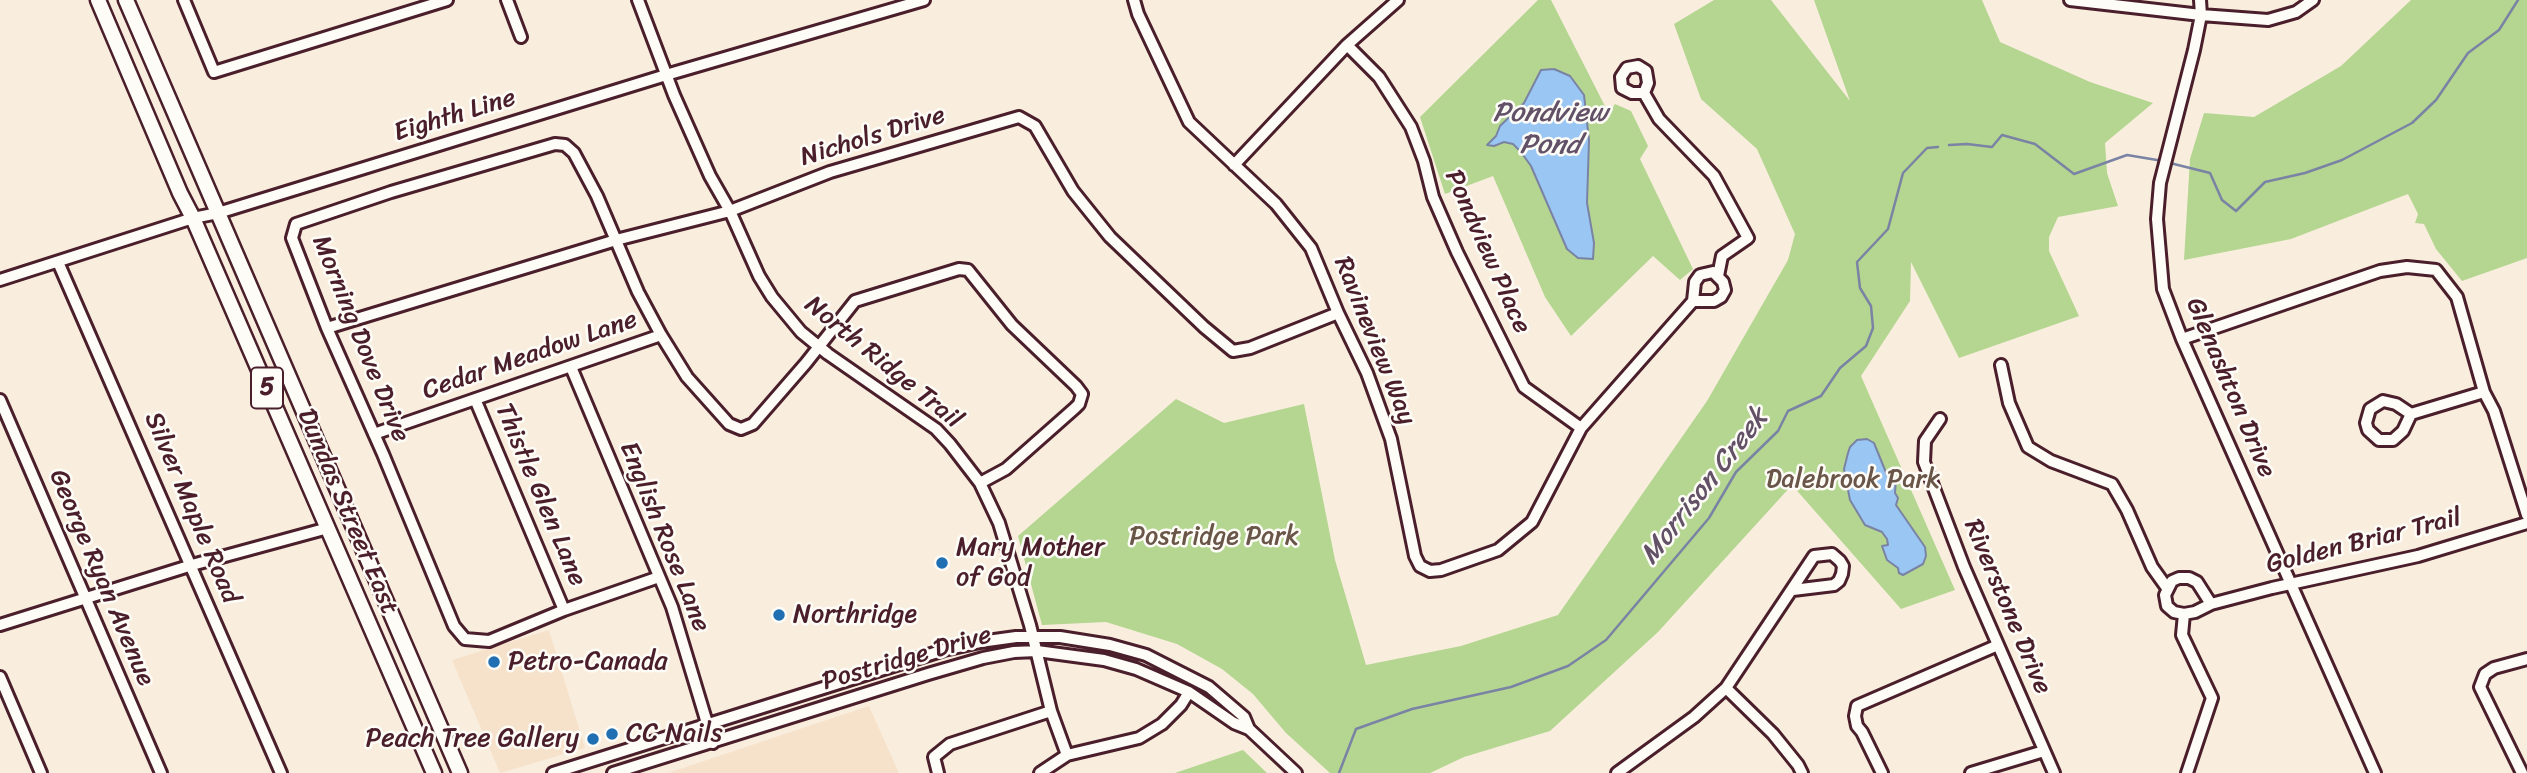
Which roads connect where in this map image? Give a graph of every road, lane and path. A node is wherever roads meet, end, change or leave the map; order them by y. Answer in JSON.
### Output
{"nodes":[{"id":1,"x":99,"y":0,"type":"edge"},
{"id":2,"x":126,"y":0,"type":"edge"},
{"id":3,"x":184,"y":0,"type":"edge"},
{"id":4,"x":447,"y":0,"type":"edge"},
{"id":5,"x":507,"y":0,"type":"edge"},
{"id":6,"x":638,"y":0,"type":"edge"},
{"id":7,"x":924,"y":0,"type":"edge"},
{"id":8,"x":1134,"y":0,"type":"edge"},
{"id":9,"x":1398,"y":0,"type":"edge"},
{"id":10,"x":2070,"y":0,"type":"edge"},
{"id":11,"x":2200,"y":0,"type":"edge"},
{"id":12,"x":2314,"y":0,"type":"edge"},
{"id":13,"x":2201,"y":15,"type":"junction"},
{"id":14,"x":521,"y":37,"type":"dead end"},
{"id":15,"x":1348,"y":45,"type":"junction"},
{"id":16,"x":666,"y":75,"type":"junction"},
{"id":17,"x":1644,"y":93,"type":"dead end"},
{"id":18,"x":1234,"y":165,"type":"junction"},
{"id":19,"x":730,"y":211,"type":"junction"},
{"id":20,"x":218,"y":213,"type":"junction"},
{"id":21,"x":193,"y":218,"type":"junction"},
{"id":22,"x":615,"y":240,"type":"junction"},
{"id":23,"x":58,"y":262,"type":"junction"},
{"id":24,"x":1718,"y":276,"type":"junction"},
{"id":25,"x":0,"y":280,"type":"edge"},
{"id":26,"x":1693,"y":301,"type":"junction"},
{"id":27,"x":1338,"y":313,"type":"junction"},
{"id":28,"x":327,"y":328,"type":"junction"},
{"id":29,"x":661,"y":335,"type":"junction"},
{"id":30,"x":2182,"y":339,"type":"junction"},
{"id":31,"x":819,"y":347,"type":"junction"},
{"id":32,"x":2001,"y":365,"type":"dead end"},
{"id":33,"x":571,"y":367,"type":"junction"},
{"id":34,"x":2484,"y":392,"type":"junction"},
{"id":35,"x":475,"y":399,"type":"junction"},
{"id":36,"x":0,"y":400,"type":"edge"},
{"id":37,"x":2411,"y":414,"type":"dead end"},
{"id":38,"x":1940,"y":419,"type":"dead end"},
{"id":39,"x":1581,"y":428,"type":"junction"},
{"id":40,"x":374,"y":434,"type":"junction"},
{"id":41,"x":980,"y":483,"type":"junction"},
{"id":42,"x":2527,"y":516,"type":"edge"},
{"id":43,"x":2527,"y":523,"type":"edge"},
{"id":44,"x":328,"y":528,"type":"junction"},
{"id":45,"x":192,"y":565,"type":"junction"},
{"id":46,"x":659,"y":577,"type":"junction"},
{"id":47,"x":2289,"y":584,"type":"junction"},
{"id":48,"x":2167,"y":588,"type":"junction"},
{"id":49,"x":1793,"y":590,"type":"junction"},
{"id":50,"x":85,"y":598,"type":"junction"},
{"id":51,"x":2211,"y":604,"type":"junction"},
{"id":52,"x":564,"y":610,"type":"junction"},
{"id":53,"x":2184,"y":614,"type":"junction"},
{"id":54,"x":0,"y":625,"type":"edge"},
{"id":55,"x":1033,"y":636,"type":"junction"},
{"id":56,"x":1998,"y":645,"type":"junction"},
{"id":57,"x":1037,"y":651,"type":"junction"},
{"id":58,"x":2527,"y":659,"type":"edge"},
{"id":59,"x":0,"y":677,"type":"edge"},
{"id":60,"x":1726,"y":688,"type":"junction"},
{"id":61,"x":1189,"y":692,"type":"junction"},
{"id":62,"x":1051,"y":711,"type":"junction"},
{"id":63,"x":708,"y":725,"type":"junction"},
{"id":64,"x":1249,"y":729,"type":"junction"},
{"id":65,"x":713,"y":743,"type":"junction"},
{"id":66,"x":2044,"y":751,"type":"junction"},
{"id":67,"x":1067,"y":755,"type":"junction"},
{"id":68,"x":41,"y":773,"type":"edge"},
{"id":69,"x":161,"y":773,"type":"edge"},
{"id":70,"x":282,"y":773,"type":"edge"},
{"id":71,"x":434,"y":773,"type":"edge"},
{"id":72,"x":460,"y":773,"type":"edge"},
{"id":73,"x":553,"y":773,"type":"edge"},
{"id":74,"x":613,"y":773,"type":"edge"},
{"id":75,"x":938,"y":773,"type":"edge"},
{"id":76,"x":1040,"y":773,"type":"edge"},
{"id":77,"x":1296,"y":773,"type":"edge"},
{"id":78,"x":1616,"y":773,"type":"edge"},
{"id":79,"x":1802,"y":773,"type":"edge"},
{"id":80,"x":1882,"y":773,"type":"edge"},
{"id":81,"x":1971,"y":773,"type":"edge"},
{"id":82,"x":2054,"y":773,"type":"edge"},
{"id":83,"x":2187,"y":773,"type":"edge"},
{"id":84,"x":2375,"y":773,"type":"edge"},
{"id":85,"x":2522,"y":773,"type":"edge"}],
"edges":[{"from":1,"to":21,"type":"main road","name":"Dundas Street East","number":"5"},
{"from":2,"to":20,"type":"main road","name":"Dundas Street East","number":"5"},
{"from":3,"to":4,"type":"street"},
{"from":5,"to":14,"type":"street"},
{"from":6,"to":16,"type":"street","name":"North Ridge Trail"},
{"from":7,"to":16,"type":"street","name":"Eighth Line"},
{"from":8,"to":18,"type":"street","name":"Ravineview Way"},
{"from":9,"to":15,"type":"street"},
{"from":10,"to":13,"type":"street"},
{"from":11,"to":13,"type":"street","name":"Glenashton Drive"},
{"from":12,"to":13,"type":"street"},
{"from":13,"to":30,"type":"street","name":"Glenashton Drive"},
{"from":15,"to":18,"type":"street"},
{"from":15,"to":39,"type":"street","name":"Pondview Place"},
{"from":16,"to":19,"type":"street","name":"North Ridge Trail"},
{"from":16,"to":20,"type":"street","name":"Eighth Line"},
{"from":17,"to":24,"type":"street"},
{"from":18,"to":27,"type":"street","name":"Ravineview Way"},
{"from":19,"to":22,"type":"street","name":"Nichols Drive"},
{"from":19,"to":27,"type":"street","name":"Nichols Drive"},
{"from":19,"to":31,"type":"street","name":"North Ridge Trail"},
{"from":20,"to":21,"type":"street","name":"Eighth Line"},
{"from":20,"to":72,"type":"main road","name":"Dundas Street East","number":"5"},
{"from":21,"to":23,"type":"street","name":"Eighth Line"},
{"from":21,"to":44,"type":"main road","name":"Dundas Street East","number":"5"},
{"from":22,"to":28,"type":"street","name":"Nichols Drive"},
{"from":22,"to":28,"type":"street","name":"Morning Dove Drive"},
{"from":22,"to":29,"type":"street"},
{"from":23,"to":25,"type":"street","name":"Eighth Line"},
{"from":23,"to":45,"type":"street","name":"Silver Maple Road"},
{"from":24,"to":26,"type":"street","name":"Ravineview Way"},
{"from":24,"to":26,"type":"street"},
{"from":26,"to":39,"type":"street","name":"Ravineview Way"},
{"from":27,"to":39,"type":"street","name":"Ravineview Way"},
{"from":28,"to":40,"type":"street","name":"Morning Dove Drive"},
{"from":29,"to":31,"type":"street"},
{"from":29,"to":33,"type":"street","name":"Cedar Meadow Lane"},
{"from":30,"to":34,"type":"street"},
{"from":30,"to":47,"type":"street","name":"Glenashton Drive"},
{"from":31,"to":41,"type":"street","name":"North Ridge Trail"},
{"from":31,"to":41,"type":"street"},
{"from":32,"to":48,"type":"street"},
{"from":33,"to":35,"type":"street","name":"Cedar Meadow Lane"},
{"from":33,"to":46,"type":"street","name":"English Rose Lane"},
{"from":34,"to":37,"type":"street"},
{"from":34,"to":42,"type":"street"},
{"from":35,"to":40,"type":"street","name":"Cedar Meadow Lane"},
{"from":35,"to":52,"type":"street","name":"Thistle Glen Lane"},
{"from":36,"to":50,"type":"street","name":"George Ryan Avenue"},
{"from":38,"to":56,"type":"street","name":"Riverstone Drive"},
{"from":40,"to":52,"type":"street","name":"Morning Dove Drive"},
{"from":41,"to":55,"type":"street","name":"North Ridge Trail"},
{"from":43,"to":47,"type":"street","name":"Golden Briar Trail"},
{"from":44,"to":45,"type":"street"},
{"from":44,"to":71,"type":"main road","name":"Dundas Street East","number":"5"},
{"from":45,"to":50,"type":"street"},
{"from":45,"to":70,"type":"street","name":"Silver Maple Road"},
{"from":46,"to":52,"type":"street","name":"Morning Dove Drive"},
{"from":46,"to":63,"type":"street","name":"English Rose Lane"},
{"from":47,"to":51,"type":"street","name":"Golden Briar Trail"},
{"from":47,"to":84,"type":"street","name":"Glenashton Drive"},
{"from":48,"to":51,"type":"street"},
{"from":48,"to":53,"type":"street"},
{"from":49,"to":49,"type":"street"},
{"from":49,"to":60,"type":"street"},
{"from":50,"to":54,"type":"street"},
{"from":50,"to":69,"type":"street","name":"George Ryan Avenue"},
{"from":51,"to":53,"type":"street","name":"Golden Briar Trail"},
{"from":53,"to":83,"type":"street"},
{"from":55,"to":57,"type":"street","name":"North Ridge Trail"},
{"from":55,"to":63,"type":"street","name":"Postridge Drive"},
{"from":55,"to":64,"type":"street","name":"Postridge Drive"},
{"from":56,"to":66,"type":"street","name":"Riverstone Drive"},
{"from":56,"to":80,"type":"street"},
{"from":57,"to":61,"type":"street","name":"Postridge Drive"},
{"from":57,"to":62,"type":"street","name":"North Ridge Trail"},
{"from":57,"to":65,"type":"street","name":"Postridge Drive"},
{"from":58,"to":85,"type":"street"},
{"from":59,"to":68,"type":"street"},
{"from":60,"to":78,"type":"street"},
{"from":60,"to":79,"type":"street"},
{"from":61,"to":64,"type":"street","name":"Postridge Drive"},
{"from":61,"to":67,"type":"street"},
{"from":62,"to":67,"type":"street","name":"North Ridge Trail"},
{"from":62,"to":75,"type":"street"},
{"from":63,"to":65,"type":"street","name":"English Rose Lane"},
{"from":63,"to":73,"type":"street","name":"Postridge Drive"},
{"from":64,"to":77,"type":"street","name":"Postridge Drive"},
{"from":65,"to":74,"type":"street","name":"Postridge Drive"},
{"from":66,"to":81,"type":"street"},
{"from":66,"to":82,"type":"street","name":"Riverstone Drive"},
{"from":67,"to":76,"type":"street"}]}
